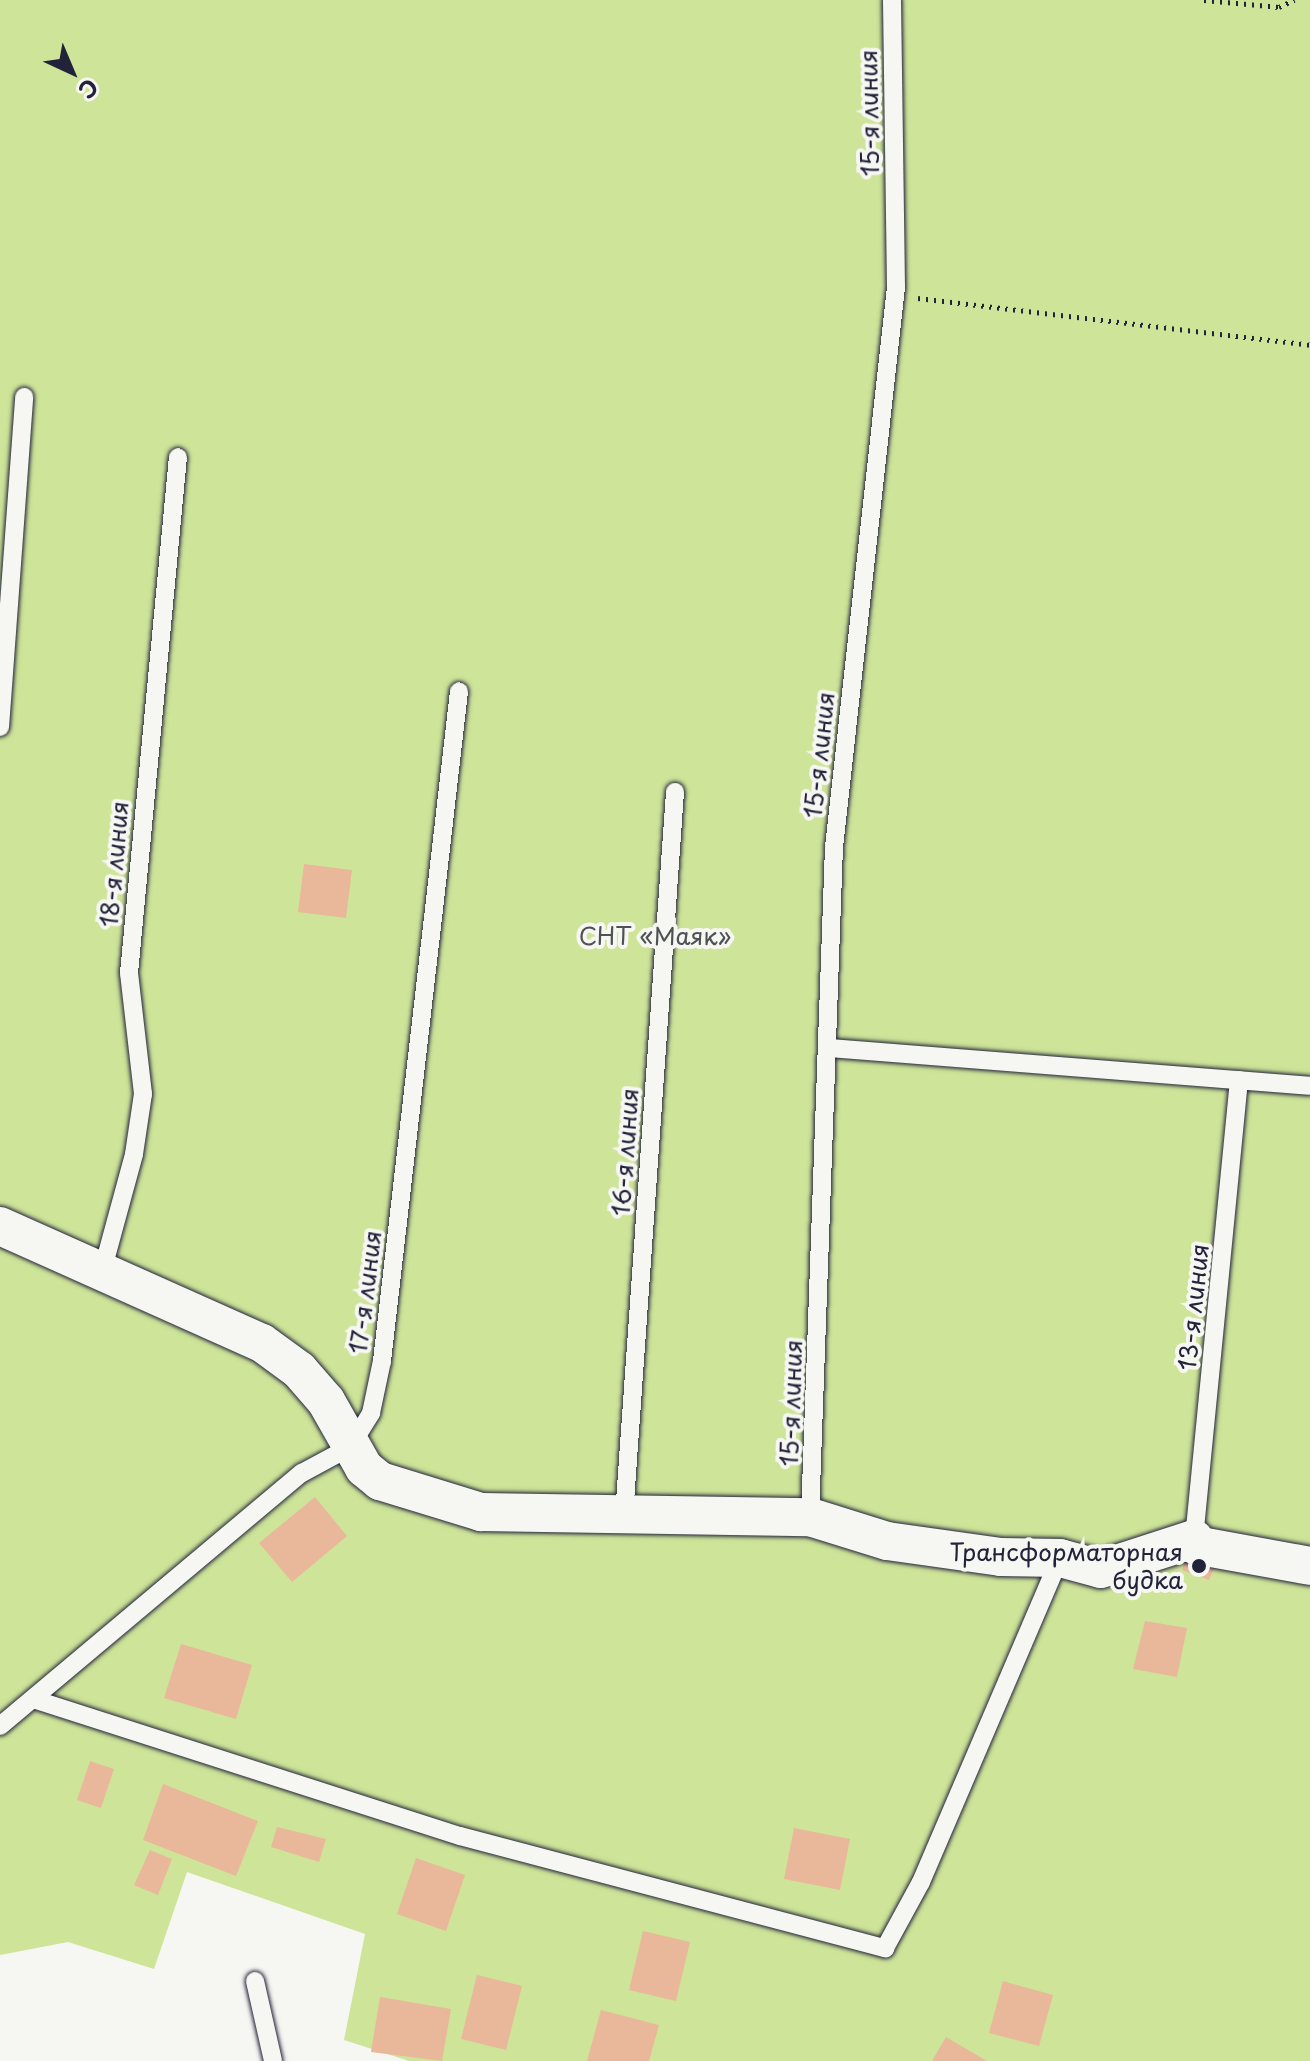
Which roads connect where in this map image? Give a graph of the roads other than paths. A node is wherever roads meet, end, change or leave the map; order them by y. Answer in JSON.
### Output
{"nodes":[{"id":1,"x":892,"y":0,"type":"edge"},
{"id":2,"x":24,"y":397,"type":"dead end"},
{"id":3,"x":178,"y":457,"type":"dead end"},
{"id":4,"x":459,"y":691,"type":"dead end"},
{"id":5,"x":0,"y":727,"type":"edge"},
{"id":6,"x":675,"y":792,"type":"dead end"},
{"id":7,"x":829,"y":1048,"type":"junction"},
{"id":8,"x":1239,"y":1080,"type":"junction"},
{"id":9,"x":1310,"y":1086,"type":"edge"},
{"id":10,"x":0,"y":1226,"type":"edge"},
{"id":11,"x":102,"y":1272,"type":"junction"},
{"id":12,"x":350,"y":1447,"type":"junction"},
{"id":13,"x":624,"y":1516,"type":"junction"},
{"id":14,"x":810,"y":1517,"type":"junction"},
{"id":15,"x":1194,"y":1539,"type":"junction"},
{"id":16,"x":1060,"y":1558,"type":"junction"},
{"id":17,"x":1310,"y":1566,"type":"edge"},
{"id":18,"x":33,"y":1699,"type":"junction"},
{"id":19,"x":0,"y":1726,"type":"edge"},
{"id":20,"x":255,"y":1981,"type":"dead end"},
{"id":21,"x":273,"y":2061,"type":"edge"}],
"edges":[{"from":1,"to":7,"type":"lane","name":"15-я линия"},
{"from":2,"to":5,"type":"lane"},
{"from":3,"to":11,"type":"lane","name":"18-я линия"},
{"from":4,"to":12,"type":"lane","name":"17-я линия"},
{"from":6,"to":13,"type":"lane","name":"16-я линия"},
{"from":7,"to":8,"type":"lane"},
{"from":7,"to":14,"type":"lane","name":"15-я линия"},
{"from":8,"to":9,"type":"lane"},
{"from":8,"to":15,"type":"lane","name":"13-я линия"},
{"from":10,"to":11,"type":"street"},
{"from":11,"to":12,"type":"street"},
{"from":12,"to":13,"type":"street"},
{"from":12,"to":18,"type":"lane","name":"17-я линия"},
{"from":13,"to":14,"type":"street"},
{"from":14,"to":16,"type":"street"},
{"from":15,"to":16,"type":"street"},
{"from":15,"to":17,"type":"street"},
{"from":16,"to":18,"type":"lane"},
{"from":18,"to":19,"type":"lane","name":"17-я линия"},
{"from":20,"to":21,"type":"lane"}]}
